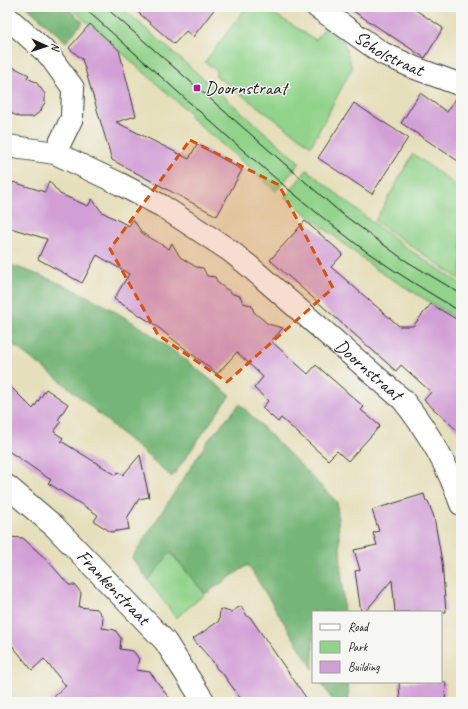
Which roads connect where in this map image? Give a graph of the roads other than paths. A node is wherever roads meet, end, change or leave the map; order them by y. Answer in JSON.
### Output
{"nodes":[{"id":1,"x":322,"y":8,"type":"edge"},
{"id":2,"x":7,"y":17,"type":"edge"},
{"id":3,"x":461,"y":85,"type":"edge"},
{"id":4,"x":7,"y":146,"type":"edge"},
{"id":5,"x":55,"y":153,"type":"junction"},
{"id":6,"x":7,"y":486,"type":"edge"},
{"id":7,"x":461,"y":504,"type":"edge"},
{"id":8,"x":204,"y":702,"type":"edge"}],
"edges":[{"from":1,"to":3,"type":"street","name":"Scholstraat"},
{"from":2,"to":5,"type":"street"},
{"from":4,"to":5,"type":"street","name":"Doornstraat"},
{"from":5,"to":7,"type":"street","name":"Doornstraat"},
{"from":6,"to":8,"type":"street","name":"Frankenstraat"}]}
